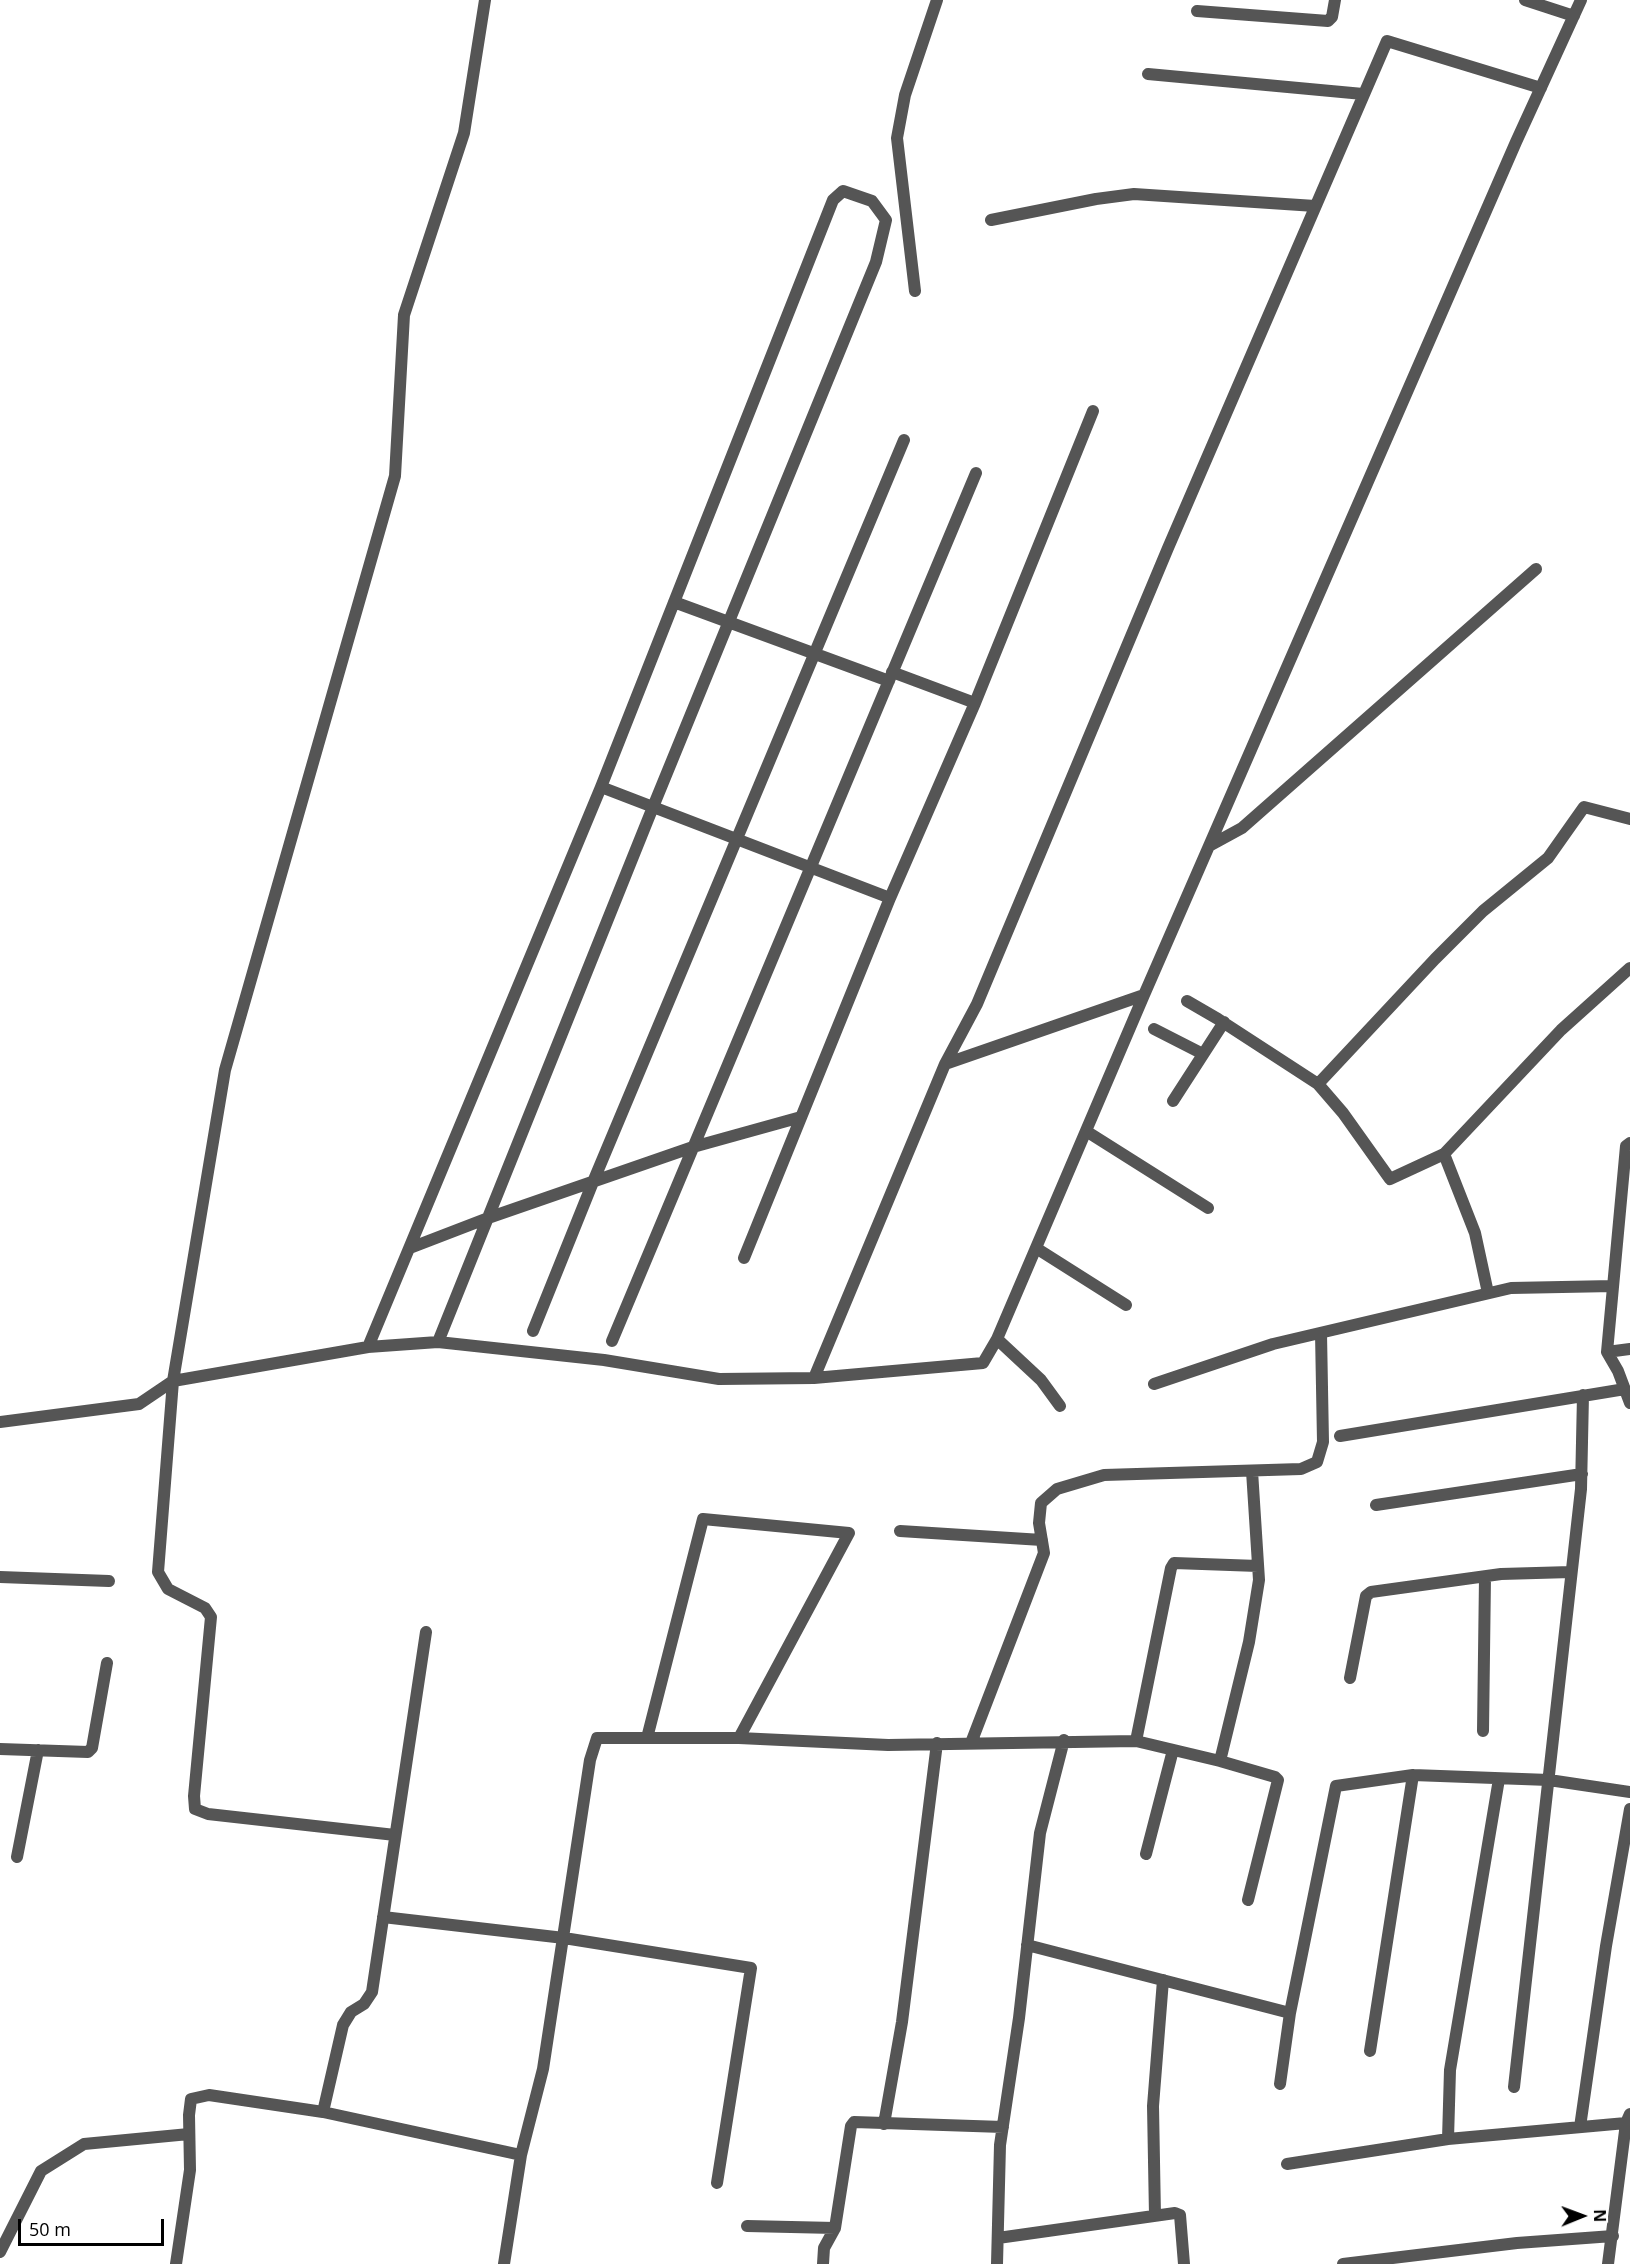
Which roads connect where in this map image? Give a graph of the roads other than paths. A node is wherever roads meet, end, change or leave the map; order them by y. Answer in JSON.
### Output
{"nodes":[{"id":1,"x":485,"y":0,"type":"edge"},
{"id":2,"x":937,"y":0,"type":"edge"},
{"id":3,"x":1335,"y":0,"type":"edge"},
{"id":4,"x":1525,"y":0,"type":"edge"},
{"id":5,"x":1581,"y":0,"type":"edge"},
{"id":6,"x":1197,"y":11,"type":"dead end"},
{"id":7,"x":1574,"y":16,"type":"junction"},
{"id":8,"x":1148,"y":74,"type":"dead end"},
{"id":9,"x":1541,"y":88,"type":"junction"},
{"id":10,"x":1363,"y":94,"type":"junction"},
{"id":11,"x":1315,"y":206,"type":"junction"},
{"id":12,"x":991,"y":220,"type":"dead end"},
{"id":13,"x":915,"y":291,"type":"dead end"},
{"id":14,"x":1093,"y":411,"type":"dead end"},
{"id":15,"x":904,"y":440,"type":"dead end"},
{"id":16,"x":976,"y":473,"type":"dead end"},
{"id":17,"x":1536,"y":569,"type":"dead end"},
{"id":18,"x":674,"y":602,"type":"junction"},
{"id":19,"x":729,"y":623,"type":"junction"},
{"id":20,"x":814,"y":654,"type":"junction"},
{"id":21,"x":891,"y":676,"type":"junction"},
{"id":22,"x":975,"y":703,"type":"junction"},
{"id":23,"x":601,"y":787,"type":"junction"},
{"id":24,"x":653,"y":807,"type":"junction"},
{"id":25,"x":1630,"y":819,"type":"edge"},
{"id":26,"x":736,"y":839,"type":"junction"},
{"id":27,"x":1209,"y":846,"type":"junction"},
{"id":28,"x":810,"y":868,"type":"junction"},
{"id":29,"x":890,"y":898,"type":"junction"},
{"id":30,"x":1630,"y":968,"type":"edge"},
{"id":31,"x":1144,"y":995,"type":"junction"},
{"id":32,"x":1187,"y":1001,"type":"dead end"},
{"id":33,"x":1224,"y":1022,"type":"junction"},
{"id":34,"x":1154,"y":1029,"type":"dead end"},
{"id":35,"x":1203,"y":1054,"type":"junction"},
{"id":36,"x":945,"y":1064,"type":"junction"},
{"id":37,"x":1318,"y":1084,"type":"junction"},
{"id":38,"x":1173,"y":1101,"type":"dead end"},
{"id":39,"x":801,"y":1116,"type":"junction"},
{"id":40,"x":1086,"y":1131,"type":"junction"},
{"id":41,"x":1630,"y":1143,"type":"edge"},
{"id":42,"x":693,"y":1147,"type":"junction"},
{"id":43,"x":1444,"y":1154,"type":"junction"},
{"id":44,"x":593,"y":1182,"type":"junction"},
{"id":45,"x":1208,"y":1208,"type":"dead end"},
{"id":46,"x":488,"y":1218,"type":"junction"},
{"id":47,"x":410,"y":1248,"type":"junction"},
{"id":48,"x":1036,"y":1248,"type":"junction"},
{"id":49,"x":744,"y":1258,"type":"dead end"},
{"id":50,"x":1612,"y":1286,"type":"junction"},
{"id":51,"x":1488,"y":1293,"type":"junction"},
{"id":52,"x":1126,"y":1305,"type":"dead end"},
{"id":53,"x":534,"y":1331,"type":"dead end"},
{"id":54,"x":1320,"y":1333,"type":"junction"},
{"id":55,"x":997,"y":1338,"type":"junction"},
{"id":56,"x":612,"y":1341,"type":"dead end"},
{"id":57,"x":438,"y":1342,"type":"junction"},
{"id":58,"x":368,"y":1347,"type":"junction"},
{"id":59,"x":1630,"y":1349,"type":"edge"},
{"id":60,"x":1606,"y":1352,"type":"junction"},
{"id":61,"x":814,"y":1378,"type":"junction"},
{"id":62,"x":173,"y":1382,"type":"junction"},
{"id":63,"x":1154,"y":1384,"type":"dead end"},
{"id":64,"x":1625,"y":1389,"type":"junction"},
{"id":65,"x":1583,"y":1395,"type":"junction"},
{"id":66,"x":1630,"y":1403,"type":"edge"},
{"id":67,"x":1060,"y":1406,"type":"dead end"},
{"id":68,"x":0,"y":1422,"type":"edge"},
{"id":69,"x":1340,"y":1436,"type":"dead end"},
{"id":70,"x":1252,"y":1471,"type":"junction"},
{"id":71,"x":1582,"y":1474,"type":"junction"},
{"id":72,"x":1376,"y":1505,"type":"dead end"},
{"id":73,"x":900,"y":1531,"type":"dead end"},
{"id":74,"x":1042,"y":1540,"type":"junction"},
{"id":75,"x":1258,"y":1566,"type":"junction"},
{"id":76,"x":1571,"y":1572,"type":"junction"},
{"id":77,"x":0,"y":1577,"type":"edge"},
{"id":78,"x":1485,"y":1577,"type":"junction"},
{"id":79,"x":109,"y":1581,"type":"dead end"},
{"id":80,"x":426,"y":1632,"type":"dead end"},
{"id":81,"x":107,"y":1663,"type":"dead end"},
{"id":82,"x":1350,"y":1678,"type":"dead end"},
{"id":83,"x":1483,"y":1731,"type":"dead end"},
{"id":84,"x":647,"y":1738,"type":"junction"},
{"id":85,"x":739,"y":1738,"type":"junction"},
{"id":86,"x":1064,"y":1740,"type":"junction"},
{"id":87,"x":1136,"y":1741,"type":"junction"},
{"id":88,"x":937,"y":1743,"type":"junction"},
{"id":89,"x":971,"y":1743,"type":"junction"},
{"id":90,"x":0,"y":1749,"type":"edge"},
{"id":91,"x":38,"y":1750,"type":"junction"},
{"id":92,"x":1173,"y":1750,"type":"junction"},
{"id":93,"x":1220,"y":1761,"type":"junction"},
{"id":94,"x":1413,"y":1775,"type":"junction"},
{"id":95,"x":1499,"y":1779,"type":"junction"},
{"id":96,"x":1549,"y":1780,"type":"junction"},
{"id":97,"x":1630,"y":1792,"type":"edge"},
{"id":98,"x":1630,"y":1809,"type":"edge"},
{"id":99,"x":395,"y":1835,"type":"junction"},
{"id":100,"x":1146,"y":1854,"type":"dead end"},
{"id":101,"x":17,"y":1857,"type":"dead end"},
{"id":102,"x":1248,"y":1900,"type":"dead end"},
{"id":103,"x":383,"y":1917,"type":"junction"},
{"id":104,"x":564,"y":1938,"type":"junction"},
{"id":105,"x":1027,"y":1945,"type":"junction"},
{"id":106,"x":1163,"y":1980,"type":"junction"},
{"id":107,"x":1290,"y":2013,"type":"junction"},
{"id":108,"x":1370,"y":2050,"type":"dead end"},
{"id":109,"x":1280,"y":2084,"type":"dead end"},
{"id":110,"x":1514,"y":2087,"type":"dead end"},
{"id":111,"x":323,"y":2112,"type":"junction"},
{"id":112,"x":1628,"y":2118,"type":"edge"},
{"id":113,"x":884,"y":2124,"type":"junction"},
{"id":114,"x":1003,"y":2127,"type":"junction"},
{"id":115,"x":1580,"y":2127,"type":"junction"},
{"id":116,"x":189,"y":2134,"type":"junction"},
{"id":117,"x":1448,"y":2139,"type":"junction"},
{"id":118,"x":520,"y":2155,"type":"junction"},
{"id":119,"x":1287,"y":2164,"type":"dead end"},
{"id":120,"x":717,"y":2183,"type":"dead end"},
{"id":121,"x":1155,"y":2216,"type":"junction"},
{"id":122,"x":747,"y":2226,"type":"dead end"},
{"id":123,"x":835,"y":2228,"type":"junction"},
{"id":124,"x":1613,"y":2236,"type":"junction"},
{"id":125,"x":998,"y":2238,"type":"junction"},
{"id":126,"x":0,"y":2252,"type":"edge"},
{"id":127,"x":176,"y":2264,"type":"edge"},
{"id":128,"x":504,"y":2264,"type":"edge"},
{"id":129,"x":823,"y":2264,"type":"edge"},
{"id":130,"x":997,"y":2264,"type":"edge"},
{"id":131,"x":1184,"y":2264,"type":"edge"},
{"id":132,"x":1343,"y":2264,"type":"edge"},
{"id":133,"x":1608,"y":2264,"type":"edge"}],
"edges":[{"from":1,"to":62,"type":"street"},
{"from":2,"to":13,"type":"street"},
{"from":3,"to":6,"type":"street"},
{"from":4,"to":7,"type":"street"},
{"from":5,"to":7,"type":"street"},
{"from":7,"to":9,"type":"street"},
{"from":8,"to":10,"type":"street"},
{"from":9,"to":10,"type":"street"},
{"from":9,"to":27,"type":"street"},
{"from":10,"to":11,"type":"street"},
{"from":11,"to":12,"type":"street"},
{"from":11,"to":36,"type":"street"},
{"from":14,"to":22,"type":"street"},
{"from":15,"to":20,"type":"street"},
{"from":16,"to":21,"type":"street"},
{"from":17,"to":27,"type":"street"},
{"from":18,"to":19,"type":"street"},
{"from":18,"to":19,"type":"street"},
{"from":18,"to":23,"type":"street"},
{"from":19,"to":20,"type":"street"},
{"from":19,"to":24,"type":"street"},
{"from":20,"to":21,"type":"street"},
{"from":20,"to":26,"type":"street"},
{"from":21,"to":22,"type":"street"},
{"from":21,"to":28,"type":"street"},
{"from":22,"to":29,"type":"street"},
{"from":23,"to":24,"type":"street"},
{"from":23,"to":47,"type":"street"},
{"from":24,"to":26,"type":"street"},
{"from":24,"to":46,"type":"street"},
{"from":25,"to":37,"type":"street"},
{"from":26,"to":28,"type":"street"},
{"from":26,"to":44,"type":"street"},
{"from":27,"to":31,"type":"street"},
{"from":28,"to":29,"type":"street"},
{"from":28,"to":42,"type":"street"},
{"from":29,"to":39,"type":"street"},
{"from":30,"to":43,"type":"street"},
{"from":31,"to":36,"type":"street"},
{"from":31,"to":40,"type":"street"},
{"from":32,"to":33,"type":"street"},
{"from":33,"to":35,"type":"street"},
{"from":33,"to":37,"type":"street"},
{"from":34,"to":35,"type":"street"},
{"from":35,"to":38,"type":"street"},
{"from":36,"to":61,"type":"street"},
{"from":37,"to":43,"type":"street"},
{"from":39,"to":42,"type":"street"},
{"from":39,"to":49,"type":"street"},
{"from":40,"to":45,"type":"street"},
{"from":40,"to":48,"type":"street"},
{"from":41,"to":50,"type":"street"},
{"from":42,"to":44,"type":"street"},
{"from":42,"to":56,"type":"street"},
{"from":43,"to":51,"type":"street"},
{"from":44,"to":46,"type":"street"},
{"from":44,"to":53,"type":"street"},
{"from":46,"to":47,"type":"street"},
{"from":46,"to":57,"type":"street"},
{"from":47,"to":58,"type":"street"},
{"from":48,"to":52,"type":"street"},
{"from":48,"to":55,"type":"street"},
{"from":50,"to":51,"type":"street"},
{"from":50,"to":60,"type":"street"},
{"from":51,"to":54,"type":"street"},
{"from":54,"to":63,"type":"street"},
{"from":54,"to":70,"type":"street"},
{"from":55,"to":61,"type":"street"},
{"from":55,"to":67,"type":"street"},
{"from":57,"to":58,"type":"street"},
{"from":57,"to":61,"type":"street"},
{"from":58,"to":62,"type":"street"},
{"from":59,"to":60,"type":"street"},
{"from":60,"to":64,"type":"street"},
{"from":62,"to":68,"type":"street"},
{"from":62,"to":99,"type":"street"},
{"from":64,"to":65,"type":"street"},
{"from":64,"to":66,"type":"street"},
{"from":65,"to":69,"type":"street"},
{"from":65,"to":71,"type":"street"},
{"from":70,"to":74,"type":"street"},
{"from":70,"to":75,"type":"street"},
{"from":71,"to":72,"type":"street"},
{"from":71,"to":76,"type":"street"},
{"from":73,"to":74,"type":"street"},
{"from":74,"to":89,"type":"street"},
{"from":75,"to":87,"type":"street"},
{"from":75,"to":93,"type":"street"},
{"from":76,"to":78,"type":"street"},
{"from":76,"to":96,"type":"street"},
{"from":77,"to":79,"type":"street"},
{"from":78,"to":82,"type":"street"},
{"from":78,"to":83,"type":"street"},
{"from":80,"to":99,"type":"street"},
{"from":81,"to":91,"type":"street"},
{"from":84,"to":85,"type":"street"},
{"from":84,"to":85,"type":"street"},
{"from":84,"to":104,"type":"street"},
{"from":85,"to":88,"type":"street"},
{"from":86,"to":87,"type":"street"},
{"from":86,"to":89,"type":"street"},
{"from":86,"to":105,"type":"street"},
{"from":87,"to":92,"type":"street"},
{"from":88,"to":89,"type":"street"},
{"from":88,"to":113,"type":"street"},
{"from":90,"to":91,"type":"street"},
{"from":91,"to":101,"type":"street"},
{"from":92,"to":93,"type":"street"},
{"from":92,"to":100,"type":"street"},
{"from":93,"to":102,"type":"street"},
{"from":94,"to":95,"type":"street"},
{"from":94,"to":107,"type":"street"},
{"from":94,"to":108,"type":"street"},
{"from":95,"to":96,"type":"street"},
{"from":95,"to":117,"type":"street"},
{"from":96,"to":97,"type":"street"},
{"from":96,"to":110,"type":"street"},
{"from":98,"to":115,"type":"street"},
{"from":99,"to":103,"type":"street"},
{"from":103,"to":104,"type":"street"},
{"from":103,"to":111,"type":"street"},
{"from":104,"to":118,"type":"street"},
{"from":104,"to":120,"type":"street"},
{"from":105,"to":106,"type":"street"},
{"from":105,"to":114,"type":"street"},
{"from":106,"to":107,"type":"street"},
{"from":106,"to":121,"type":"street"},
{"from":107,"to":109,"type":"street"},
{"from":111,"to":116,"type":"street"},
{"from":111,"to":118,"type":"street"},
{"from":112,"to":115,"type":"street"},
{"from":112,"to":124,"type":"street"},
{"from":113,"to":114,"type":"street"},
{"from":113,"to":123,"type":"street"},
{"from":114,"to":125,"type":"street"},
{"from":115,"to":117,"type":"street"},
{"from":116,"to":126,"type":"street"},
{"from":116,"to":127,"type":"street"},
{"from":117,"to":119,"type":"street"},
{"from":118,"to":128,"type":"street"},
{"from":121,"to":125,"type":"street"},
{"from":121,"to":131,"type":"street"},
{"from":122,"to":123,"type":"street"},
{"from":123,"to":129,"type":"street"},
{"from":124,"to":132,"type":"street"},
{"from":124,"to":133,"type":"street"},
{"from":125,"to":130,"type":"street"}]}
